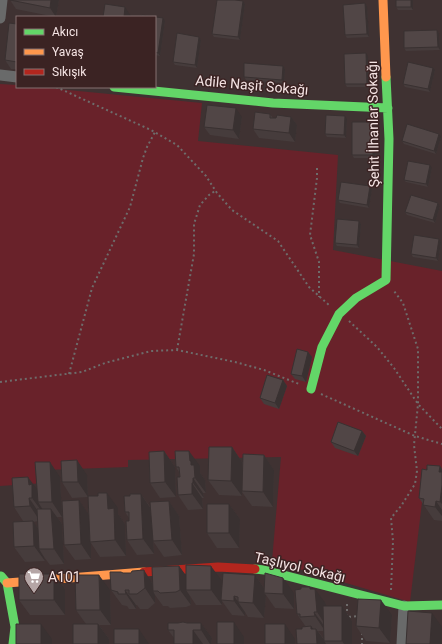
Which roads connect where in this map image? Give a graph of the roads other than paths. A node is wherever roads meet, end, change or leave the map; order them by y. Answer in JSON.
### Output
{"nodes":[{"id":1,"x":2,"y":0,"type":"edge"},
{"id":2,"x":383,"y":0,"type":"edge"},
{"id":3,"x":0,"y":18,"type":"edge"},
{"id":4,"x":0,"y":76,"type":"edge"},
{"id":5,"x":16,"y":77,"type":"edge"},
{"id":6,"x":124,"y":88,"type":"edge"},
{"id":7,"x":388,"y":108,"type":"junction"},
{"id":8,"x":311,"y":389,"type":"road end"},
{"id":9,"x":0,"y":575,"type":"edge"},
{"id":10,"x":7,"y":583,"type":"junction"},
{"id":11,"x":442,"y":605,"type":"edge"},
{"id":12,"x":404,"y":606,"type":"junction"},
{"id":13,"x":13,"y":644,"type":"edge"},
{"id":14,"x":402,"y":644,"type":"edge"}],
"edges":[{"from":1,"to":3,"type":"street"},
{"from":2,"to":7,"type":"street","name":"Şehit İlhanlar Sokağı"},
{"from":4,"to":5,"type":"street"},
{"from":6,"to":7,"type":"street","name":"Adile Naşit Sokağı"},
{"from":7,"to":8,"type":"street","name":"Şehit İlhanlar Sokağı"},
{"from":9,"to":10,"type":"street"},
{"from":10,"to":12,"type":"street","name":"Taşlıyol Sokağı"},
{"from":10,"to":13,"type":"street"},
{"from":11,"to":12,"type":"street","name":"Taşlıyol Sokağı"},
{"from":12,"to":14,"type":"street"}]}
